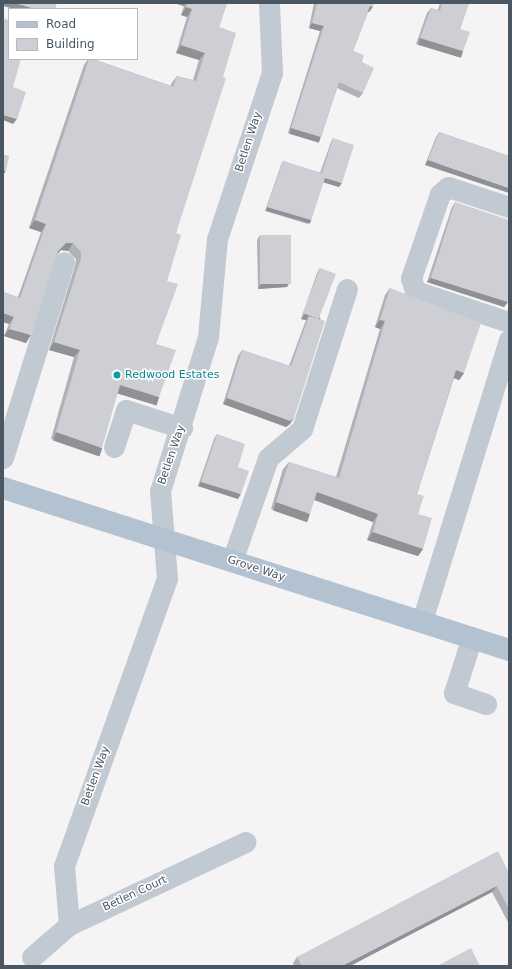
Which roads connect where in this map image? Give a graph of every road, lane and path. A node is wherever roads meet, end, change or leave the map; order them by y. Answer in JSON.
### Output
{"nodes":[{"id":1,"x":269,"y":3,"type":"edge"},
{"id":2,"x":509,"y":207,"type":"edge"},
{"id":3,"x":64,"y":262,"type":"edge"},
{"id":4,"x":347,"y":289,"type":"dead end"},
{"id":5,"x":509,"y":322,"type":"edge"},
{"id":6,"x":509,"y":340,"type":"edge"},
{"id":7,"x":182,"y":428,"type":"junction"},
{"id":8,"x":114,"y":447,"type":"dead end"},
{"id":9,"x":3,"y":458,"type":"edge"},
{"id":10,"x":3,"y":488,"type":"edge"},
{"id":11,"x":164,"y":540,"type":"junction"},
{"id":12,"x":232,"y":561,"type":"junction"},
{"id":13,"x":422,"y":621,"type":"junction"},
{"id":14,"x":472,"y":637,"type":"junction"},
{"id":15,"x":509,"y":650,"type":"edge"},
{"id":16,"x":486,"y":704,"type":"dead end"},
{"id":17,"x":245,"y":842,"type":"dead end"},
{"id":18,"x":68,"y":925,"type":"junction"},
{"id":19,"x":32,"y":957,"type":"dead end"}],
"edges":[{"from":1,"to":7,"type":"street","name":"Betlen Way"},
{"from":2,"to":5,"type":"street"},
{"from":3,"to":9,"type":"street"},
{"from":4,"to":12,"type":"street"},
{"from":6,"to":13,"type":"street"},
{"from":7,"to":8,"type":"street"},
{"from":7,"to":11,"type":"street","name":"Betlen Way"},
{"from":10,"to":11,"type":"main road","name":"Grove Way"},
{"from":11,"to":12,"type":"main road","name":"Grove Way"},
{"from":11,"to":18,"type":"street","name":"Betlen Way"},
{"from":12,"to":13,"type":"main road","name":"Grove Way"},
{"from":13,"to":14,"type":"main road","name":"Grove Way"},
{"from":14,"to":15,"type":"main road","name":"Grove Way"},
{"from":14,"to":16,"type":"street"},
{"from":17,"to":18,"type":"street","name":"Betlen Court"},
{"from":18,"to":19,"type":"street","name":"Betlen Court"}]}
